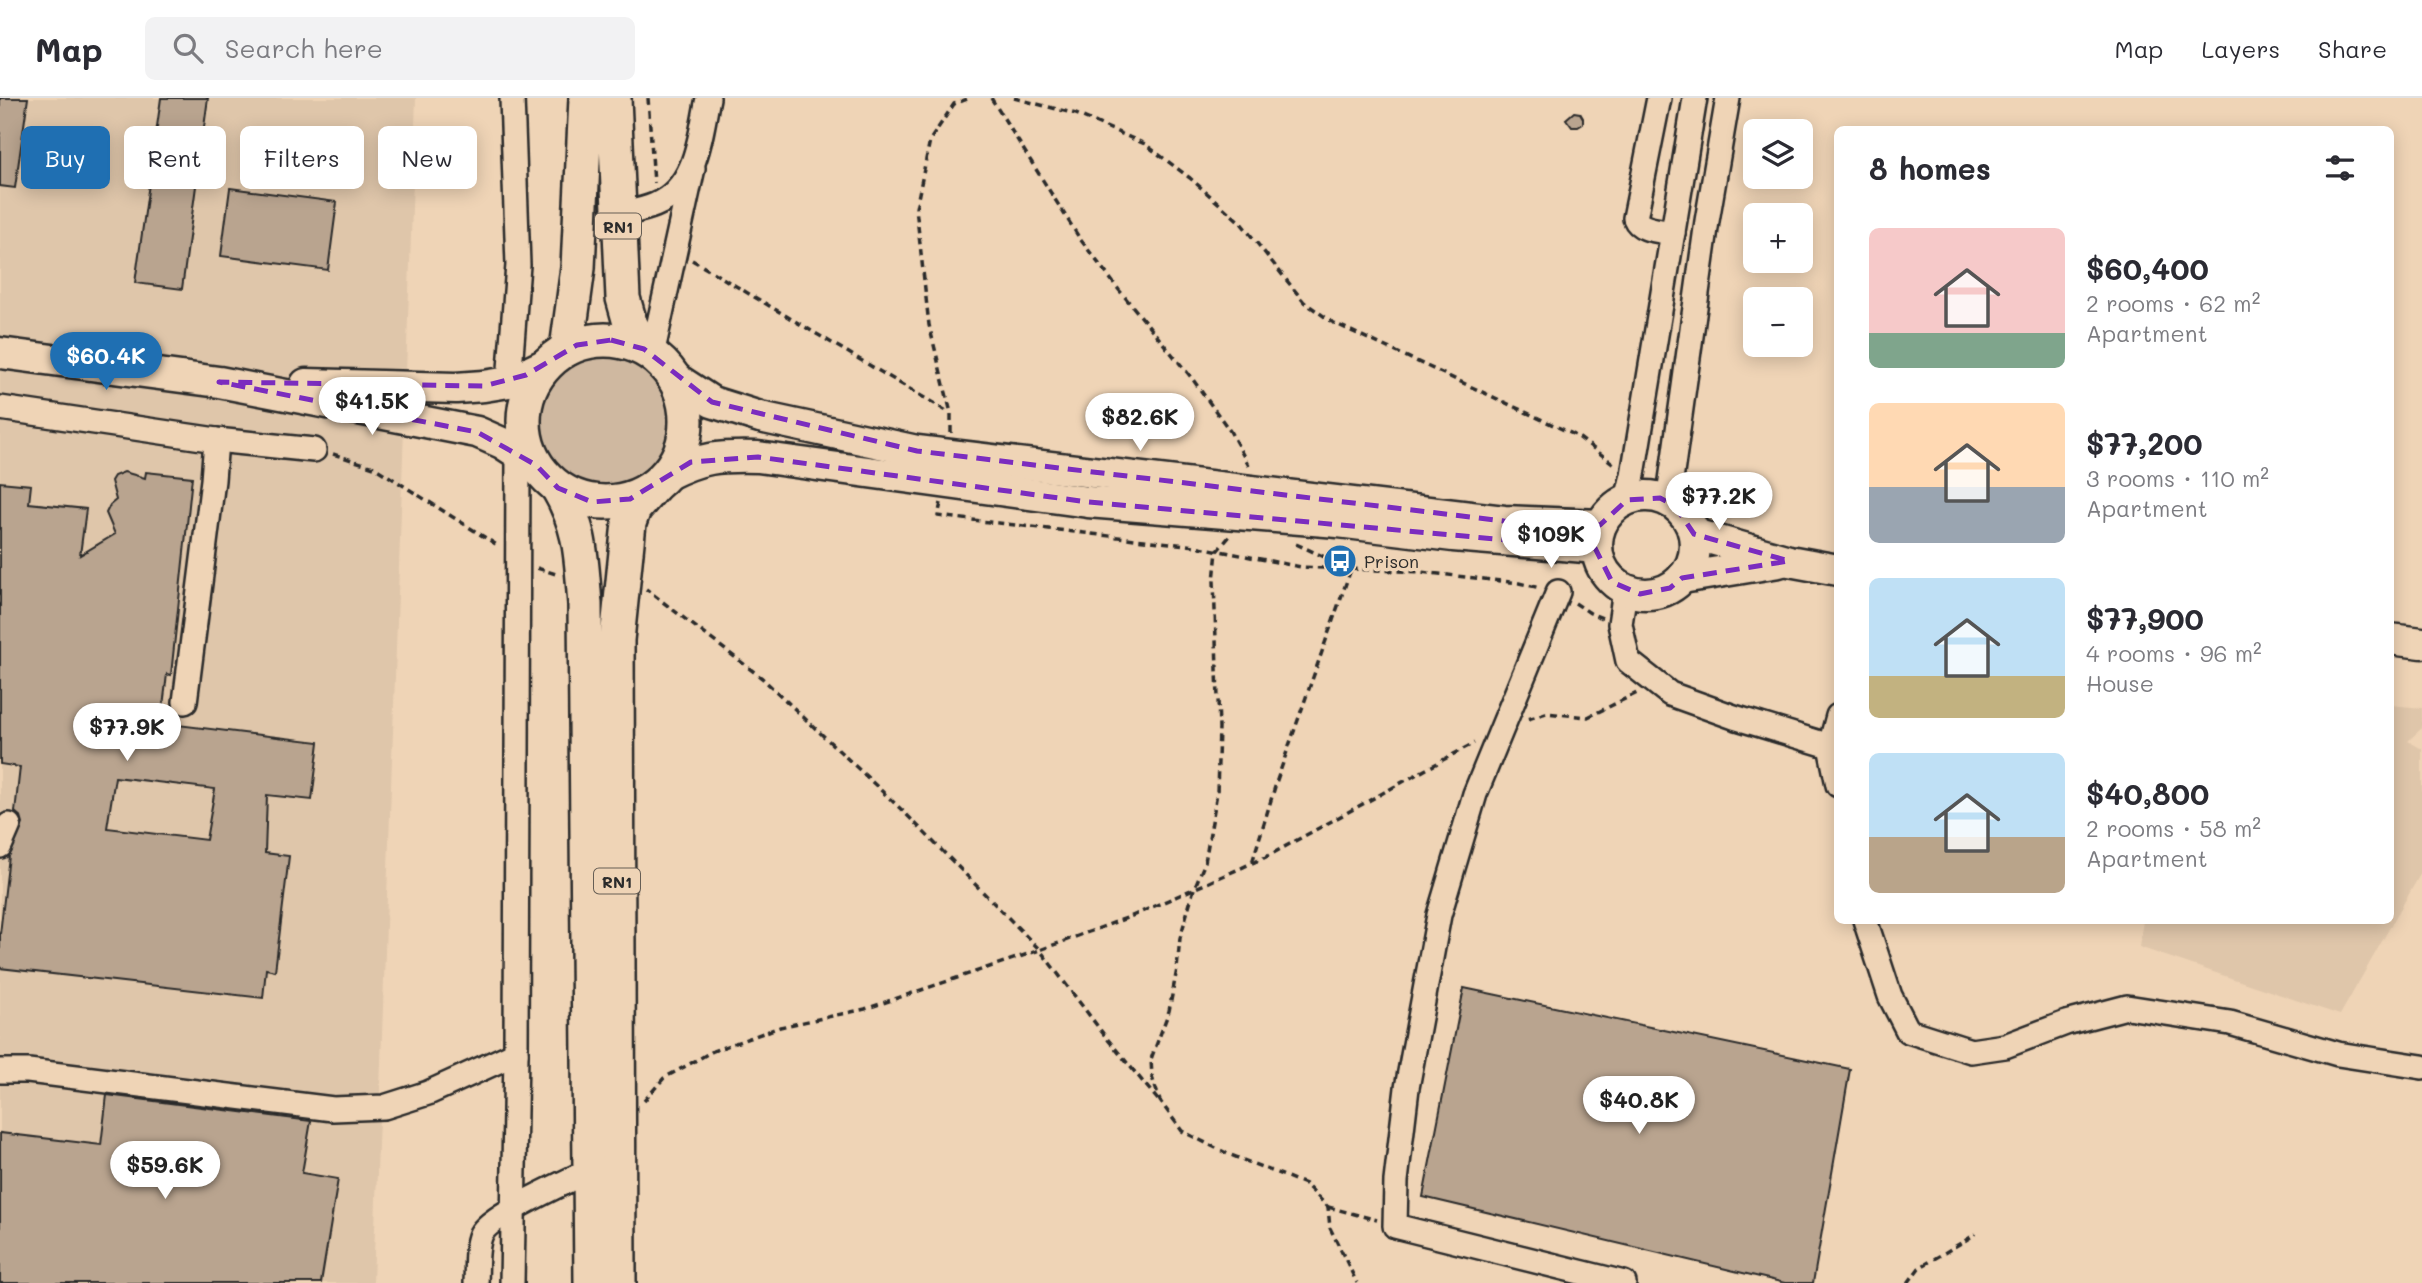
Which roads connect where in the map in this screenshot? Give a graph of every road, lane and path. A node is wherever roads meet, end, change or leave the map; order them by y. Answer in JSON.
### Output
{"nodes":[{"id":1,"x":512,"y":98,"type":"edge"},
{"id":2,"x":586,"y":98,"type":"edge"},
{"id":3,"x":614,"y":98,"type":"edge"},
{"id":4,"x":648,"y":98,"type":"edge"},
{"id":5,"x":708,"y":98,"type":"edge"},
{"id":6,"x":970,"y":98,"type":"edge"},
{"id":7,"x":991,"y":98,"type":"edge"},
{"id":8,"x":1014,"y":98,"type":"edge"},
{"id":9,"x":1659,"y":98,"type":"edge"},
{"id":10,"x":1695,"y":98,"type":"edge"},
{"id":11,"x":1728,"y":98,"type":"edge"},
{"id":12,"x":693,"y":168,"type":"junction"},
{"id":13,"x":657,"y":205,"type":"junction"},
{"id":14,"x":618,"y":215,"type":"junction"},
{"id":15,"x":1673,"y":233,"type":"junction"},
{"id":16,"x":675,"y":250,"type":"junction"},
{"id":17,"x":0,"y":352,"type":"edge"},
{"id":18,"x":557,"y":356,"type":"junction"},
{"id":19,"x":657,"y":361,"type":"junction"},
{"id":20,"x":219,"y":382,"type":"junction"},
{"id":21,"x":509,"y":382,"type":"junction"},
{"id":22,"x":0,"y":408,"type":"edge"},
{"id":23,"x":951,"y":413,"type":"junction"},
{"id":24,"x":216,"y":440,"type":"junction"},
{"id":25,"x":314,"y":450,"type":"joint"},
{"id":26,"x":948,"y":468,"type":"junction"},
{"id":27,"x":537,"y":469,"type":"junction"},
{"id":28,"x":659,"y":481,"type":"junction"},
{"id":29,"x":1630,"y":488,"type":"junction"},
{"id":30,"x":1242,"y":502,"type":"junction"},
{"id":31,"x":1668,"y":502,"type":"junction"},
{"id":32,"x":1693,"y":534,"type":"junction"},
{"id":33,"x":1599,"y":536,"type":"junction"},
{"id":34,"x":1292,"y":544,"type":"dead end"},
{"id":35,"x":1217,"y":551,"type":"junction"},
{"id":36,"x":517,"y":559,"type":"junction"},
{"id":37,"x":1790,"y":561,"type":"junction"},
{"id":38,"x":1351,"y":569,"type":"junction"},
{"id":39,"x":1834,"y":569,"type":"edge"},
{"id":40,"x":1682,"y":578,"type":"junction"},
{"id":41,"x":583,"y":579,"type":"junction"},
{"id":42,"x":622,"y":585,"type":"junction"},
{"id":43,"x":1625,"y":590,"type":"junction"},
{"id":44,"x":1559,"y":592,"type":"joint"},
{"id":45,"x":2394,"y":640,"type":"edge"},
{"id":46,"x":2422,"y":643,"type":"edge"},
{"id":47,"x":185,"y":702,"type":"dead end"},
{"id":48,"x":1834,"y":731,"type":"edge"},
{"id":49,"x":1830,"y":746,"type":"junction"},
{"id":50,"x":1834,"y":766,"type":"edge"},
{"id":51,"x":1391,"y":790,"type":"dead end"},
{"id":52,"x":1252,"y":863,"type":"junction"},
{"id":53,"x":1194,"y":888,"type":"junction"},
{"id":54,"x":1866,"y":924,"type":"edge"},
{"id":55,"x":1040,"y":950,"type":"junction"},
{"id":56,"x":516,"y":1053,"type":"junction"},
{"id":57,"x":2422,"y":1067,"type":"edge"},
{"id":58,"x":0,"y":1071,"type":"edge"},
{"id":59,"x":1160,"y":1101,"type":"junction"},
{"id":60,"x":643,"y":1102,"type":"dead end"},
{"id":61,"x":588,"y":1171,"type":"junction"},
{"id":62,"x":1328,"y":1207,"type":"junction"},
{"id":63,"x":513,"y":1210,"type":"junction"},
{"id":64,"x":1395,"y":1226,"type":"junction"},
{"id":65,"x":1976,"y":1234,"type":"dead end"},
{"id":66,"x":476,"y":1283,"type":"edge"},
{"id":67,"x":512,"y":1283,"type":"edge"},
{"id":68,"x":591,"y":1283,"type":"edge"},
{"id":69,"x":619,"y":1283,"type":"edge"},
{"id":70,"x":1357,"y":1283,"type":"edge"},
{"id":71,"x":1624,"y":1283,"type":"edge"},
{"id":72,"x":1908,"y":1283,"type":"edge"}],
"edges":[{"from":1,"to":21,"type":"street"},
{"from":2,"to":18,"type":"highway","number":"RN1"},
{"from":3,"to":14,"type":"highway","number":"RN1"},
{"from":4,"to":13,"type":"path"},
{"from":5,"to":12,"type":"street"},
{"from":6,"to":23,"type":"path"},
{"from":7,"to":30,"type":"path"},
{"from":8,"to":29,"type":"path"},
{"from":9,"to":15,"type":"street"},
{"from":10,"to":15,"type":"street"},
{"from":11,"to":31,"type":"street"},
{"from":12,"to":13,"type":"street"},
{"from":12,"to":16,"type":"street"},
{"from":13,"to":14,"type":"street"},
{"from":14,"to":19,"type":"highway","number":"RN1"},
{"from":15,"to":29,"type":"street"},
{"from":16,"to":19,"type":"street"},
{"from":16,"to":23,"type":"path"},
{"from":17,"to":20,"type":"main road"},
{"from":18,"to":19,"type":"highway"},
{"from":18,"to":21,"type":"main road"},
{"from":18,"to":27,"type":"highway","number":"RN1"},
{"from":19,"to":26,"type":"main road"},
{"from":19,"to":28,"type":"highway","number":"RN1"},
{"from":20,"to":21,"type":"main road"},
{"from":20,"to":27,"type":"main road"},
{"from":22,"to":24,"type":"street"},
{"from":23,"to":26,"type":"path"},
{"from":24,"to":25,"type":"street"},
{"from":24,"to":47,"type":"street"},
{"from":25,"to":36,"type":"path"},
{"from":26,"to":28,"type":"main road"},
{"from":26,"to":30,"type":"main road"},
{"from":26,"to":35,"type":"path"},
{"from":27,"to":28,"type":"highway"},
{"from":27,"to":36,"type":"street"},
{"from":27,"to":41,"type":"highway","number":"RN1"},
{"from":28,"to":42,"type":"highway","number":"RN1"},
{"from":29,"to":31,"type":"main road"},
{"from":29,"to":33,"type":"main road"},
{"from":30,"to":33,"type":"main road"},
{"from":30,"to":35,"type":"path"},
{"from":31,"to":32,"type":"main road"},
{"from":32,"to":37,"type":"main road"},
{"from":32,"to":40,"type":"main road"},
{"from":33,"to":43,"type":"main road"},
{"from":34,"to":38,"type":"path"},
{"from":35,"to":38,"type":"path"},
{"from":35,"to":53,"type":"path"},
{"from":36,"to":41,"type":"path"},
{"from":36,"to":56,"type":"street"},
{"from":37,"to":39,"type":"main road"},
{"from":37,"to":40,"type":"main road"},
{"from":38,"to":44,"type":"path"},
{"from":38,"to":52,"type":"path"},
{"from":40,"to":43,"type":"main road"},
{"from":41,"to":61,"type":"highway","number":"RN1"},
{"from":42,"to":55,"type":"path"},
{"from":42,"to":69,"type":"highway","number":"RN1"},
{"from":43,"to":49,"type":"street"},
{"from":44,"to":64,"type":"street"},
{"from":45,"to":46,"type":"main road"},
{"from":48,"to":49,"type":"street"},
{"from":49,"to":50,"type":"street"},
{"from":51,"to":52,"type":"path"},
{"from":52,"to":53,"type":"path"},
{"from":53,"to":55,"type":"path"},
{"from":53,"to":59,"type":"path"},
{"from":54,"to":57,"type":"street"},
{"from":55,"to":59,"type":"path"},
{"from":55,"to":60,"type":"path"},
{"from":56,"to":58,"type":"street"},
{"from":56,"to":63,"type":"street"},
{"from":59,"to":62,"type":"path"},
{"from":61,"to":63,"type":"street"},
{"from":61,"to":68,"type":"highway","number":"RN1"},
{"from":62,"to":64,"type":"path"},
{"from":62,"to":70,"type":"path"},
{"from":63,"to":66,"type":"street"},
{"from":63,"to":67,"type":"street"},
{"from":64,"to":71,"type":"street"},
{"from":65,"to":72,"type":"path"}]}
